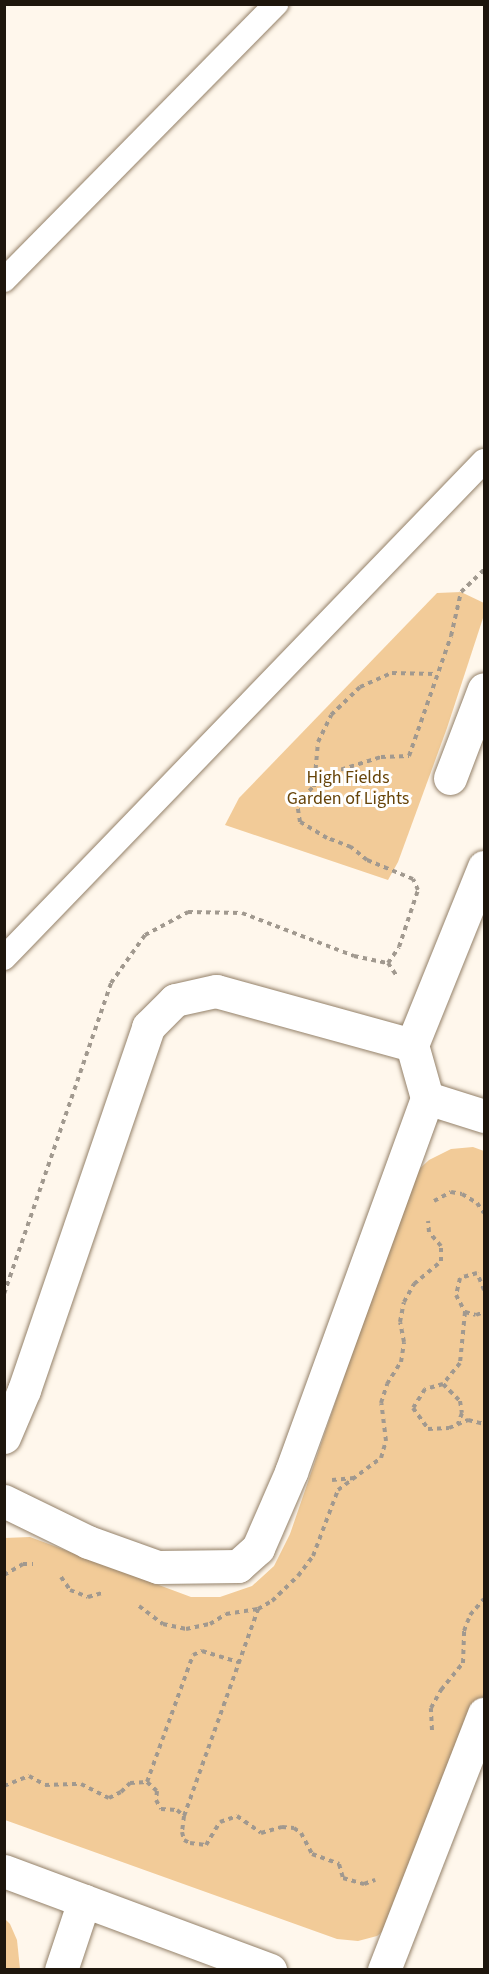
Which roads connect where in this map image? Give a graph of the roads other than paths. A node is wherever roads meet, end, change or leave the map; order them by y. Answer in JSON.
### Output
{"nodes":[{"id":1,"x":276,"y":4,"type":"edge"},
{"id":2,"x":4,"y":280,"type":"edge"},
{"id":3,"x":484,"y":461,"type":"edge"},
{"id":4,"x":484,"y":688,"type":"edge"},
{"id":5,"x":450,"y":778,"type":"dead end"},
{"id":6,"x":484,"y":867,"type":"edge"},
{"id":7,"x":4,"y":958,"type":"edge"},
{"id":8,"x":412,"y":1045,"type":"junction"},
{"id":9,"x":427,"y":1098,"type":"junction"},
{"id":10,"x":484,"y":1116,"type":"edge"},
{"id":11,"x":4,"y":1437,"type":"edge"},
{"id":12,"x":4,"y":1501,"type":"edge"},
{"id":13,"x":484,"y":1714,"type":"edge"},
{"id":14,"x":4,"y":1871,"type":"edge"},
{"id":15,"x":84,"y":1901,"type":"junction"},
{"id":16,"x":61,"y":1970,"type":"edge"},
{"id":17,"x":270,"y":1970,"type":"edge"},
{"id":18,"x":384,"y":1970,"type":"edge"}],
"edges":[{"from":1,"to":2,"type":"lane"},
{"from":3,"to":7,"type":"lane"},
{"from":4,"to":5,"type":"street"},
{"from":6,"to":8,"type":"street"},
{"from":8,"to":9,"type":"street"},
{"from":8,"to":11,"type":"street"},
{"from":9,"to":10,"type":"street"},
{"from":9,"to":12,"type":"street"},
{"from":13,"to":18,"type":"street"},
{"from":14,"to":15,"type":"street"},
{"from":15,"to":16,"type":"street"},
{"from":15,"to":17,"type":"street"}]}
